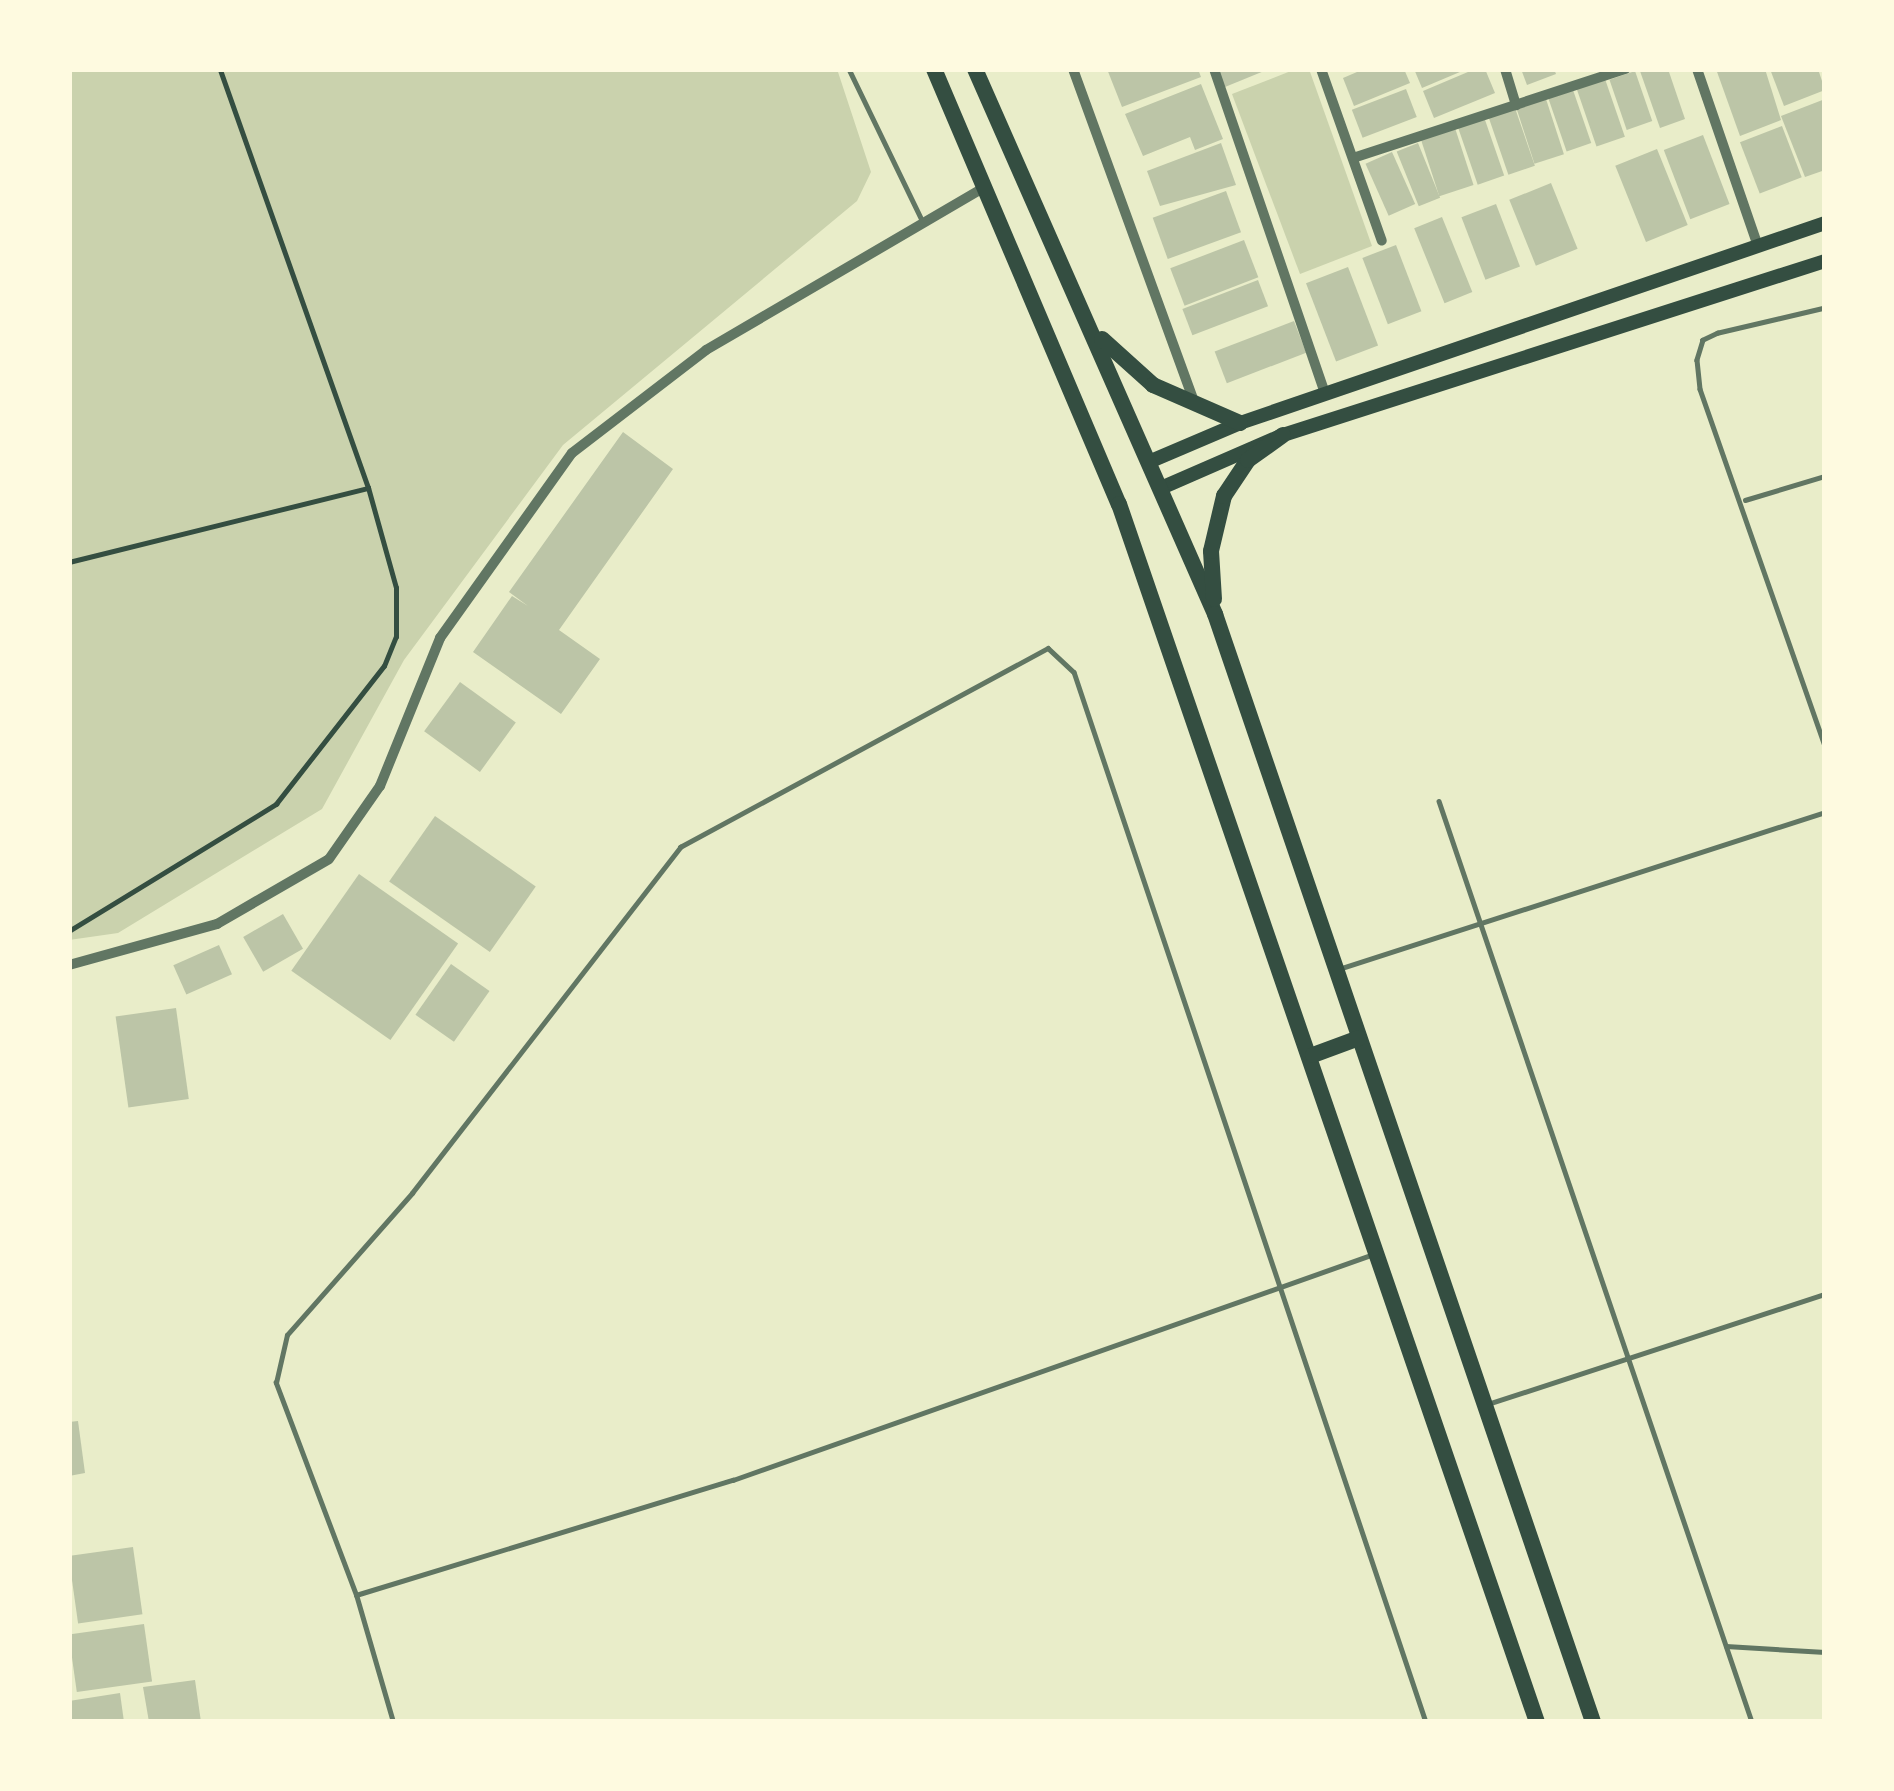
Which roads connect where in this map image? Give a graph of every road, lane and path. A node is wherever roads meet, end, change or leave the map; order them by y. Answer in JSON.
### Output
{"nodes":[{"id":1,"x":220,"y":69,"type":"edge"},
{"id":2,"x":849,"y":69,"type":"edge"},
{"id":3,"x":934,"y":69,"type":"edge"},
{"id":4,"x":975,"y":69,"type":"edge"},
{"id":5,"x":1073,"y":69,"type":"edge"},
{"id":6,"x":1214,"y":69,"type":"edge"},
{"id":7,"x":1322,"y":69,"type":"edge"},
{"id":8,"x":1505,"y":69,"type":"edge"},
{"id":9,"x":1627,"y":69,"type":"edge"},
{"id":10,"x":1697,"y":69,"type":"edge"},
{"id":11,"x":1516,"y":105,"type":"junction"},
{"id":12,"x":1353,"y":158,"type":"junction"},
{"id":13,"x":983,"y":188,"type":"junction"},
{"id":14,"x":921,"y":218,"type":"junction"},
{"id":15,"x":1825,"y":223,"type":"edge"},
{"id":16,"x":1382,"y":241,"type":"dead end"},
{"id":17,"x":1757,"y":246,"type":"junction"},
{"id":18,"x":1825,"y":261,"type":"edge"},
{"id":19,"x":1825,"y":308,"type":"edge"},
{"id":20,"x":1093,"y":330,"type":"junction"},
{"id":21,"x":1325,"y":394,"type":"junction"},
{"id":22,"x":1196,"y":406,"type":"junction"},
{"id":23,"x":1240,"y":423,"type":"junction"},
{"id":24,"x":1283,"y":435,"type":"junction"},
{"id":25,"x":1151,"y":460,"type":"junction"},
{"id":26,"x":1825,"y":476,"type":"edge"},
{"id":27,"x":368,"y":488,"type":"junction"},
{"id":28,"x":1161,"y":488,"type":"junction"},
{"id":29,"x":1745,"y":500,"type":"junction"},
{"id":30,"x":69,"y":562,"type":"edge"},
{"id":31,"x":1215,"y":614,"type":"junction"},
{"id":32,"x":1825,"y":745,"type":"edge"},
{"id":33,"x":1439,"y":801,"type":"dead end"},
{"id":34,"x":1825,"y":812,"type":"edge"},
{"id":35,"x":1481,"y":925,"type":"junction"},
{"id":36,"x":69,"y":931,"type":"edge"},
{"id":37,"x":69,"y":965,"type":"edge"},
{"id":38,"x":1336,"y":970,"type":"junction"},
{"id":39,"x":1359,"y":1038,"type":"junction"},
{"id":40,"x":1312,"y":1054,"type":"junction"},
{"id":41,"x":1380,"y":1252,"type":"junction"},
{"id":42,"x":1278,"y":1292,"type":"junction"},
{"id":43,"x":1825,"y":1294,"type":"edge"},
{"id":44,"x":1630,"y":1362,"type":"junction"},
{"id":45,"x":1485,"y":1405,"type":"junction"},
{"id":46,"x":356,"y":1594,"type":"junction"},
{"id":47,"x":1726,"y":1646,"type":"junction"},
{"id":48,"x":1825,"y":1652,"type":"edge"},
{"id":49,"x":393,"y":1722,"type":"edge"},
{"id":50,"x":1426,"y":1722,"type":"edge"},
{"id":51,"x":1537,"y":1722,"type":"edge"},
{"id":52,"x":1593,"y":1722,"type":"edge"},
{"id":53,"x":1751,"y":1722,"type":"edge"}],
"edges":[{"from":1,"to":27,"type":"path"},
{"from":2,"to":14,"type":"lane"},
{"from":3,"to":13,"type":"main road"},
{"from":4,"to":20,"type":"main road"},
{"from":5,"to":22,"type":"street"},
{"from":6,"to":21,"type":"street"},
{"from":7,"to":12,"type":"street"},
{"from":8,"to":11,"type":"street"},
{"from":9,"to":11,"type":"street"},
{"from":10,"to":17,"type":"street"},
{"from":11,"to":12,"type":"street"},
{"from":12,"to":16,"type":"street"},
{"from":13,"to":14,"type":"street"},
{"from":13,"to":40,"type":"main road"},
{"from":14,"to":37,"type":"street"},
{"from":15,"to":17,"type":"main road"},
{"from":17,"to":21,"type":"main road"},
{"from":18,"to":24,"type":"main road"},
{"from":19,"to":29,"type":"lane"},
{"from":20,"to":22,"type":"main road"},
{"from":20,"to":25,"type":"main road"},
{"from":21,"to":23,"type":"main road"},
{"from":22,"to":23,"type":"main road"},
{"from":23,"to":25,"type":"main road"},
{"from":24,"to":28,"type":"main road"},
{"from":24,"to":31,"type":"main road"},
{"from":25,"to":28,"type":"main road"},
{"from":26,"to":29,"type":"lane"},
{"from":27,"to":30,"type":"path"},
{"from":27,"to":36,"type":"path"},
{"from":28,"to":31,"type":"main road"},
{"from":29,"to":32,"type":"lane"},
{"from":31,"to":38,"type":"main road"},
{"from":33,"to":35,"type":"lane"},
{"from":34,"to":35,"type":"lane"},
{"from":35,"to":38,"type":"lane"},
{"from":35,"to":44,"type":"lane"},
{"from":38,"to":39,"type":"main road"},
{"from":39,"to":40,"type":"main road"},
{"from":39,"to":45,"type":"main road"},
{"from":40,"to":41,"type":"main road"},
{"from":41,"to":42,"type":"lane"},
{"from":41,"to":51,"type":"main road"},
{"from":42,"to":46,"type":"lane"},
{"from":42,"to":46,"type":"lane"},
{"from":42,"to":50,"type":"lane"},
{"from":43,"to":44,"type":"lane"},
{"from":44,"to":45,"type":"lane"},
{"from":44,"to":47,"type":"lane"},
{"from":45,"to":52,"type":"main road"},
{"from":46,"to":49,"type":"lane"},
{"from":47,"to":48,"type":"lane"},
{"from":47,"to":53,"type":"lane"}]}
